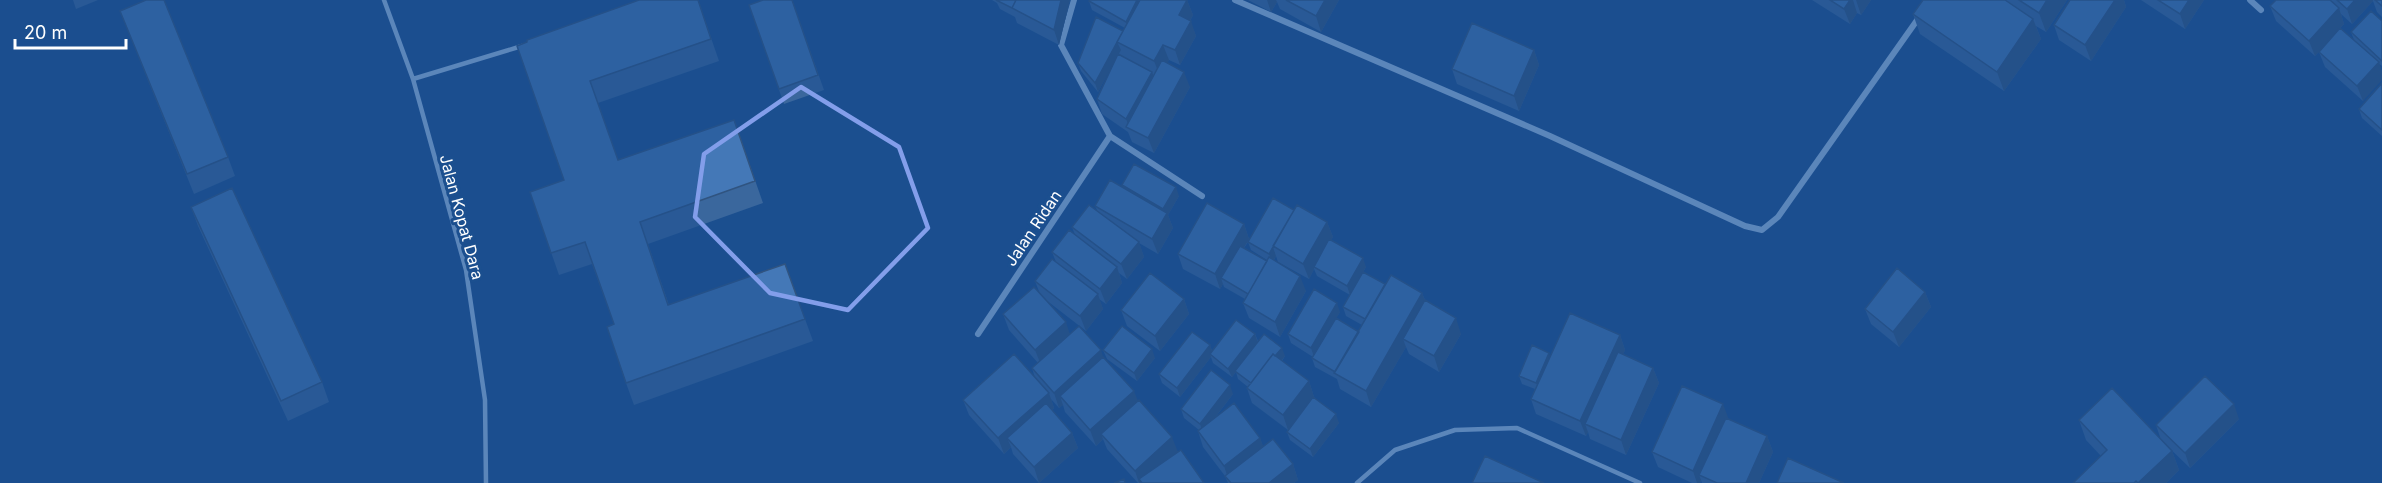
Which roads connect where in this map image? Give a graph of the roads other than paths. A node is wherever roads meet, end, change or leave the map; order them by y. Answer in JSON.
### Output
{"nodes":[{"id":1,"x":384,"y":0,"type":"edge"},
{"id":2,"x":1074,"y":0,"type":"edge"},
{"id":3,"x":1235,"y":0,"type":"edge"},
{"id":4,"x":2250,"y":0,"type":"edge"},
{"id":5,"x":1925,"y":10,"type":"edge"},
{"id":6,"x":2260,"y":10,"type":"dead end"},
{"id":7,"x":527,"y":45,"type":"edge"},
{"id":8,"x":413,"y":79,"type":"junction"},
{"id":9,"x":1110,"y":136,"type":"junction"},
{"id":10,"x":1202,"y":196,"type":"dead end"},
{"id":11,"x":978,"y":334,"type":"dead end"},
{"id":12,"x":486,"y":483,"type":"edge"},
{"id":13,"x":1357,"y":483,"type":"edge"},
{"id":14,"x":1640,"y":483,"type":"edge"}],
"edges":[{"from":1,"to":8,"type":"lane","name":"Jalan Kopat Dara"},
{"from":2,"to":9,"type":"street"},
{"from":3,"to":5,"type":"street"},
{"from":4,"to":6,"type":"street"},
{"from":7,"to":8,"type":"lane"},
{"from":8,"to":12,"type":"lane","name":"Jalan Kopat Dara"},
{"from":9,"to":10,"type":"street"},
{"from":9,"to":11,"type":"street","name":"Jalan Ridan"},
{"from":13,"to":14,"type":"lane"}]}
